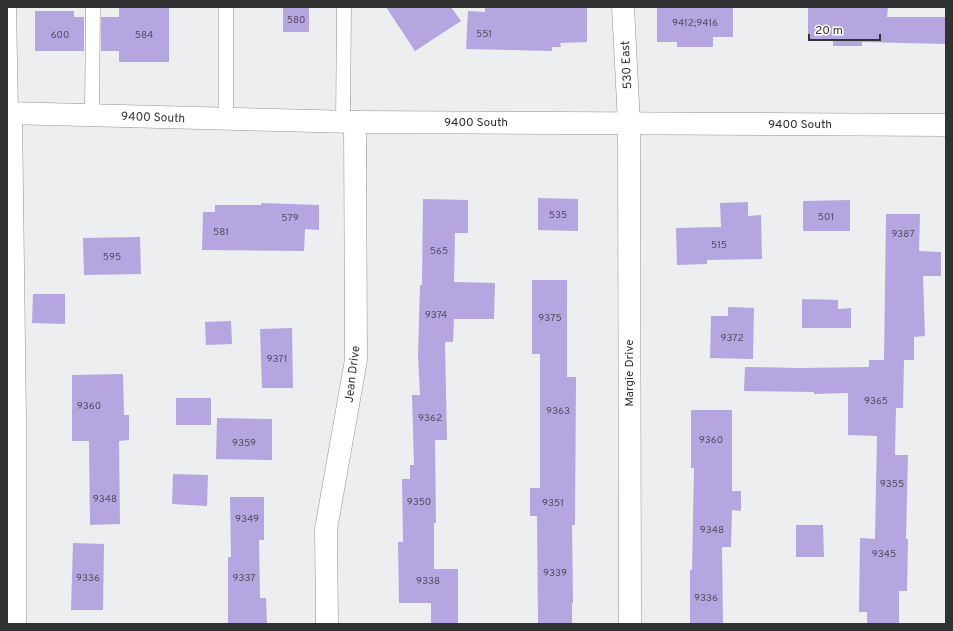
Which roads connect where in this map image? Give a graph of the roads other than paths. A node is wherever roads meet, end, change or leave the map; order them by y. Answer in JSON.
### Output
{"nodes":[{"id":1,"x":9,"y":7,"type":"edge"},
{"id":2,"x":93,"y":7,"type":"edge"},
{"id":3,"x":226,"y":7,"type":"edge"},
{"id":4,"x":344,"y":7,"type":"edge"},
{"id":5,"x":623,"y":7,"type":"edge"},
{"id":6,"x":9,"y":113,"type":"edge"},
{"id":7,"x":92,"y":115,"type":"junction"},
{"id":8,"x":226,"y":119,"type":"junction"},
{"id":9,"x":349,"y":122,"type":"junction"},
{"id":10,"x":629,"y":123,"type":"junction"},
{"id":11,"x":946,"y":125,"type":"edge"},
{"id":12,"x":15,"y":624,"type":"edge"},
{"id":13,"x":327,"y":624,"type":"edge"},
{"id":14,"x":630,"y":624,"type":"edge"}],
"edges":[{"from":1,"to":6,"type":"lane"},
{"from":2,"to":7,"type":"lane"},
{"from":3,"to":8,"type":"lane"},
{"from":4,"to":9,"type":"lane"},
{"from":5,"to":10,"type":"street","name":"530 East"},
{"from":6,"to":7,"type":"street","name":"9400 South"},
{"from":6,"to":12,"type":"street"},
{"from":7,"to":8,"type":"street","name":"9400 South"},
{"from":8,"to":9,"type":"street","name":"9400 South"},
{"from":9,"to":10,"type":"street","name":"9400 South"},
{"from":9,"to":13,"type":"street","name":"Jean Drive"},
{"from":10,"to":11,"type":"street","name":"9400 South"},
{"from":10,"to":14,"type":"street","name":"Margie Drive"}]}
